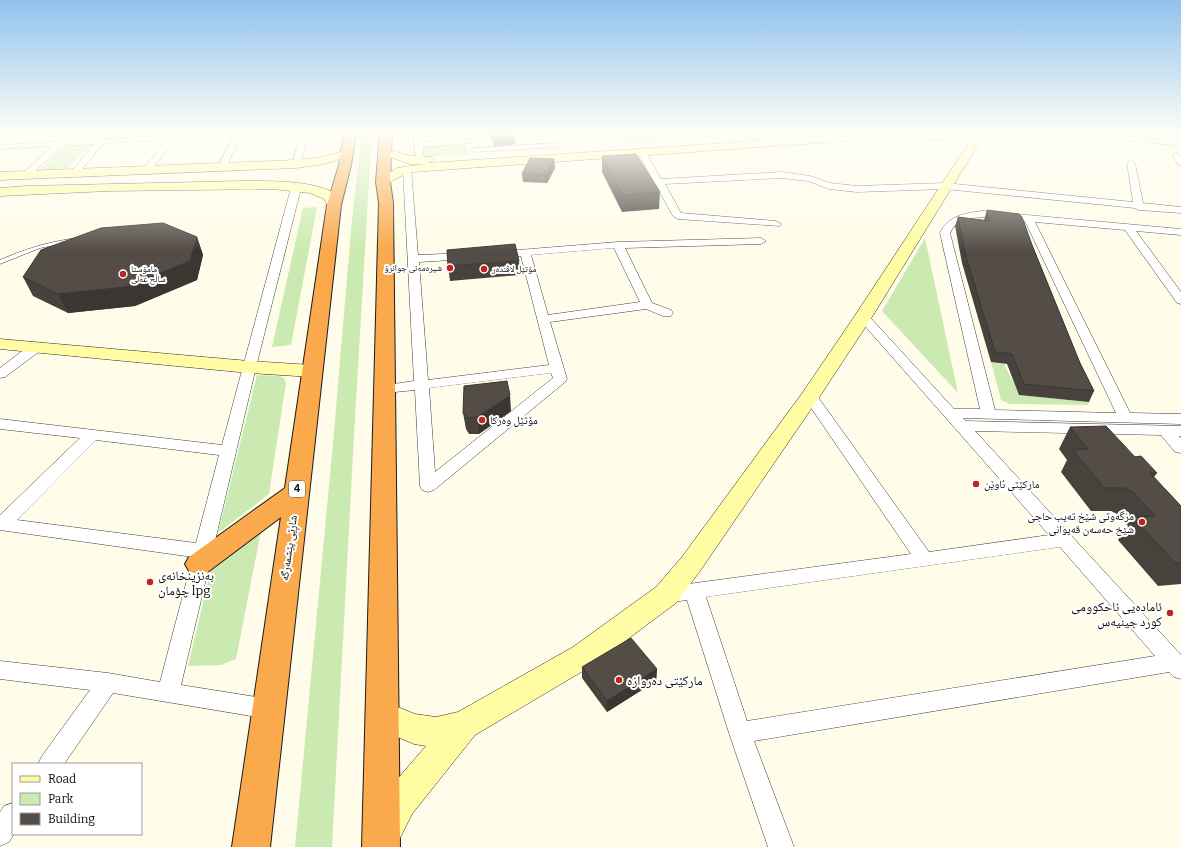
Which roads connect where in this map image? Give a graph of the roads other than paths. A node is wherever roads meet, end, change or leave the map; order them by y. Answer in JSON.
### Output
{"nodes":[{"id":1,"x":30,"y":172,"type":"edge"},
{"id":2,"x":77,"y":172,"type":"edge"},
{"id":3,"x":135,"y":172,"type":"edge"},
{"id":4,"x":313,"y":172,"type":"edge"},
{"id":5,"x":342,"y":172,"type":"edge"},
{"id":6,"x":384,"y":172,"type":"edge"},
{"id":7,"x":402,"y":172,"type":"edge"},
{"id":8,"x":407,"y":172,"type":"edge"},
{"id":9,"x":652,"y":172,"type":"edge"},
{"id":10,"x":954,"y":172,"type":"edge"},
{"id":11,"x":1133,"y":172,"type":"edge"},
{"id":12,"x":26,"y":175,"type":"junction"},
{"id":13,"x":0,"y":176,"type":"edge"},
{"id":14,"x":70,"y":180,"type":"junction"},
{"id":15,"x":383,"y":182,"type":"junction"},
{"id":16,"x":658,"y":182,"type":"junction"},
{"id":17,"x":0,"y":185,"type":"edge"},
{"id":18,"x":945,"y":186,"type":"junction"},
{"id":19,"x":296,"y":188,"type":"junction"},
{"id":20,"x":0,"y":192,"type":"edge"},
{"id":21,"x":334,"y":205,"type":"junction"},
{"id":22,"x":1139,"y":207,"type":"junction"},
{"id":23,"x":1181,"y":210,"type":"edge"},
{"id":24,"x":1029,"y":219,"type":"junction"},
{"id":25,"x":776,"y":224,"type":"dead end"},
{"id":26,"x":1129,"y":228,"type":"junction"},
{"id":27,"x":1181,"y":232,"type":"edge"},
{"id":28,"x":88,"y":237,"type":"edge"},
{"id":29,"x":761,"y":241,"type":"dead end"},
{"id":30,"x":618,"y":245,"type":"junction"},
{"id":31,"x":525,"y":252,"type":"junction"},
{"id":32,"x":413,"y":259,"type":"junction"},
{"id":33,"x":0,"y":262,"type":"edge"},
{"id":34,"x":1181,"y":300,"type":"edge"},
{"id":35,"x":647,"y":305,"type":"junction"},
{"id":36,"x":667,"y":313,"type":"dead end"},
{"id":37,"x":863,"y":317,"type":"junction"},
{"id":38,"x":543,"y":319,"type":"junction"},
{"id":39,"x":0,"y":344,"type":"edge"},
{"id":40,"x":35,"y":348,"type":"junction"},
{"id":41,"x":249,"y":367,"type":"junction"},
{"id":42,"x":557,"y":368,"type":"junction"},
{"id":43,"x":312,"y":371,"type":"junction"},
{"id":44,"x":0,"y":374,"type":"edge"},
{"id":45,"x":421,"y":384,"type":"junction"},
{"id":46,"x":385,"y":389,"type":"junction"},
{"id":47,"x":810,"y":396,"type":"junction"},
{"id":48,"x":950,"y":413,"type":"junction"},
{"id":49,"x":988,"y":413,"type":"junction"},
{"id":50,"x":1125,"y":417,"type":"junction"},
{"id":51,"x":1181,"y":419,"type":"edge"},
{"id":52,"x":0,"y":424,"type":"edge"},
{"id":53,"x":962,"y":426,"type":"junction"},
{"id":54,"x":1166,"y":431,"type":"junction"},
{"id":55,"x":1181,"y":431,"type":"edge"},
{"id":56,"x":92,"y":435,"type":"junction"},
{"id":57,"x":1181,"y":448,"type":"edge"},
{"id":58,"x":228,"y":451,"type":"junction"},
{"id":59,"x":297,"y":492,"type":"junction"},
{"id":60,"x":1,"y":524,"type":"edge"},
{"id":61,"x":1064,"y":540,"type":"junction"},
{"id":62,"x":200,"y":558,"type":"junction"},
{"id":63,"x":924,"y":560,"type":"junction"},
{"id":64,"x":694,"y":591,"type":"junction"},
{"id":65,"x":666,"y":594,"type":"junction"},
{"id":66,"x":1177,"y":666,"type":"edge"},
{"id":67,"x":0,"y":670,"type":"edge"},
{"id":68,"x":108,"y":683,"type":"junction"},
{"id":69,"x":168,"y":693,"type":"junction"},
{"id":70,"x":268,"y":709,"type":"junction"},
{"id":71,"x":383,"y":716,"type":"junction"},
{"id":72,"x":464,"y":725,"type":"junction"},
{"id":73,"x":740,"y":733,"type":"junction"},
{"id":74,"x":51,"y":763,"type":"edge"},
{"id":75,"x":12,"y":816,"type":"edge"},
{"id":76,"x":0,"y":834,"type":"edge"},
{"id":77,"x":381,"y":844,"type":"edge"},
{"id":78,"x":251,"y":847,"type":"edge"},
{"id":79,"x":781,"y":847,"type":"edge"}],
"edges":[{"from":1,"to":12,"type":"street"},
{"from":2,"to":14,"type":"street"},
{"from":3,"to":14,"type":"main road"},
{"from":4,"to":14,"type":"main road"},
{"from":5,"to":21,"type":"highway","name":"شاڕێی پێشمەرگە","number":"4"},
{"from":6,"to":15,"type":"highway"},
{"from":7,"to":15,"type":"main road"},
{"from":8,"to":32,"type":"street"},
{"from":9,"to":16,"type":"street"},
{"from":10,"to":18,"type":"main road"},
{"from":11,"to":22,"type":"street"},
{"from":12,"to":13,"type":"main road"},
{"from":12,"to":14,"type":"main road"},
{"from":14,"to":17,"type":"main road"},
{"from":14,"to":19,"type":"main road"},
{"from":14,"to":20,"type":"main road"},
{"from":15,"to":46,"type":"highway"},
{"from":16,"to":18,"type":"street"},
{"from":16,"to":25,"type":"street"},
{"from":18,"to":22,"type":"street"},
{"from":18,"to":37,"type":"main road"},
{"from":19,"to":21,"type":"main road"},
{"from":19,"to":41,"type":"street"},
{"from":21,"to":43,"type":"highway","name":"شاڕێی پێشمەرگە","number":"4"},
{"from":22,"to":23,"type":"street"},
{"from":24,"to":26,"type":"street"},
{"from":24,"to":49,"type":"street"},
{"from":24,"to":50,"type":"street"},
{"from":26,"to":27,"type":"street"},
{"from":26,"to":34,"type":"street"},
{"from":28,"to":33,"type":"lane"},
{"from":29,"to":30,"type":"street"},
{"from":30,"to":31,"type":"street"},
{"from":30,"to":35,"type":"street"},
{"from":31,"to":32,"type":"street"},
{"from":31,"to":38,"type":"street"},
{"from":32,"to":45,"type":"street"},
{"from":35,"to":36,"type":"street"},
{"from":35,"to":38,"type":"street"},
{"from":37,"to":47,"type":"main road"},
{"from":37,"to":48,"type":"street"},
{"from":38,"to":42,"type":"street"},
{"from":39,"to":40,"type":"main road"},
{"from":40,"to":41,"type":"main road"},
{"from":40,"to":44,"type":"street"},
{"from":41,"to":43,"type":"main road"},
{"from":41,"to":58,"type":"street"},
{"from":42,"to":45,"type":"street"},
{"from":42,"to":45,"type":"street"},
{"from":43,"to":59,"type":"highway","name":"شاڕێی پێشمەرگە","number":"4"},
{"from":45,"to":46,"type":"street"},
{"from":46,"to":71,"type":"highway"},
{"from":47,"to":63,"type":"street"},
{"from":47,"to":65,"type":"main road"},
{"from":48,"to":49,"type":"street"},
{"from":48,"to":53,"type":"street"},
{"from":49,"to":50,"type":"street"},
{"from":50,"to":51,"type":"street"},
{"from":52,"to":56,"type":"street"},
{"from":53,"to":54,"type":"street"},
{"from":53,"to":61,"type":"street"},
{"from":54,"to":55,"type":"street"},
{"from":54,"to":57,"type":"street"},
{"from":56,"to":58,"type":"street"},
{"from":56,"to":60,"type":"street"},
{"from":58,"to":62,"type":"street"},
{"from":59,"to":62,"type":"highway"},
{"from":59,"to":70,"type":"highway","name":"شاڕێی پێشمەرگە","number":"4"},
{"from":60,"to":62,"type":"street"},
{"from":61,"to":63,"type":"street"},
{"from":61,"to":66,"type":"street"},
{"from":62,"to":69,"type":"street"},
{"from":63,"to":64,"type":"street"},
{"from":64,"to":65,"type":"street"},
{"from":64,"to":73,"type":"street"},
{"from":65,"to":72,"type":"main road"},
{"from":66,"to":73,"type":"street"},
{"from":67,"to":68,"type":"street"},
{"from":68,"to":69,"type":"street"},
{"from":68,"to":74,"type":"street"},
{"from":69,"to":70,"type":"street"},
{"from":70,"to":78,"type":"highway","name":"شاڕێی پێشمەرگە","number":"4"},
{"from":71,"to":72,"type":"main road"},
{"from":71,"to":77,"type":"highway"},
{"from":72,"to":77,"type":"main road"},
{"from":73,"to":79,"type":"street"},
{"from":75,"to":76,"type":"street"}]}
